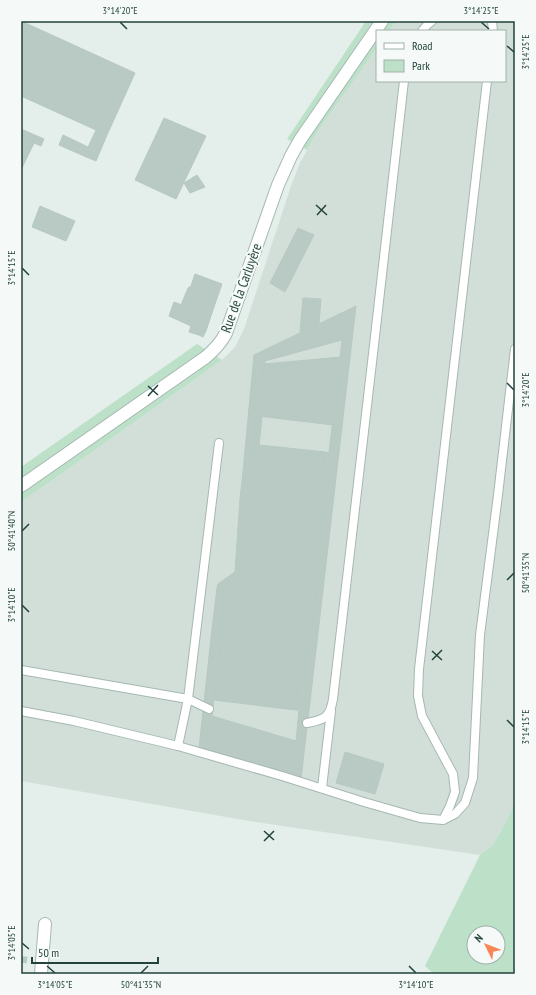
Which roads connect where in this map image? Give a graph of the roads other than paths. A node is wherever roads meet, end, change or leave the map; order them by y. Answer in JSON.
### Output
{"nodes":[{"id":1,"x":382,"y":21,"type":"edge"},
{"id":2,"x":432,"y":21,"type":"edge"},
{"id":3,"x":423,"y":30,"type":"edge"},
{"id":4,"x":404,"y":82,"type":"edge"},
{"id":5,"x":487,"y":82,"type":"edge"},
{"id":6,"x":515,"y":349,"type":"edge"},
{"id":7,"x":219,"y":443,"type":"dead end"},
{"id":8,"x":21,"y":486,"type":"edge"},
{"id":9,"x":21,"y":670,"type":"edge"},
{"id":10,"x":188,"y":699,"type":"junction"},
{"id":11,"x":209,"y":709,"type":"dead end"},
{"id":12,"x":331,"y":710,"type":"junction"},
{"id":13,"x":21,"y":711,"type":"edge"},
{"id":14,"x":307,"y":723,"type":"dead end"},
{"id":15,"x":178,"y":746,"type":"junction"},
{"id":16,"x":322,"y":788,"type":"junction"},
{"id":17,"x":443,"y":820,"type":"junction"},
{"id":18,"x":46,"y":924,"type":"dead end"},
{"id":19,"x":41,"y":974,"type":"edge"}],
"edges":[{"from":1,"to":8,"type":"street","name":"Rue de la Carluyère"},
{"from":2,"to":3,"type":"lane"},
{"from":4,"to":12,"type":"lane"},
{"from":5,"to":17,"type":"lane"},
{"from":6,"to":17,"type":"lane"},
{"from":7,"to":10,"type":"lane"},
{"from":9,"to":10,"type":"lane"},
{"from":10,"to":11,"type":"lane"},
{"from":10,"to":15,"type":"lane"},
{"from":12,"to":14,"type":"lane"},
{"from":12,"to":16,"type":"lane"},
{"from":13,"to":15,"type":"lane"},
{"from":15,"to":16,"type":"lane"},
{"from":16,"to":17,"type":"lane"},
{"from":18,"to":19,"type":"street"}]}
